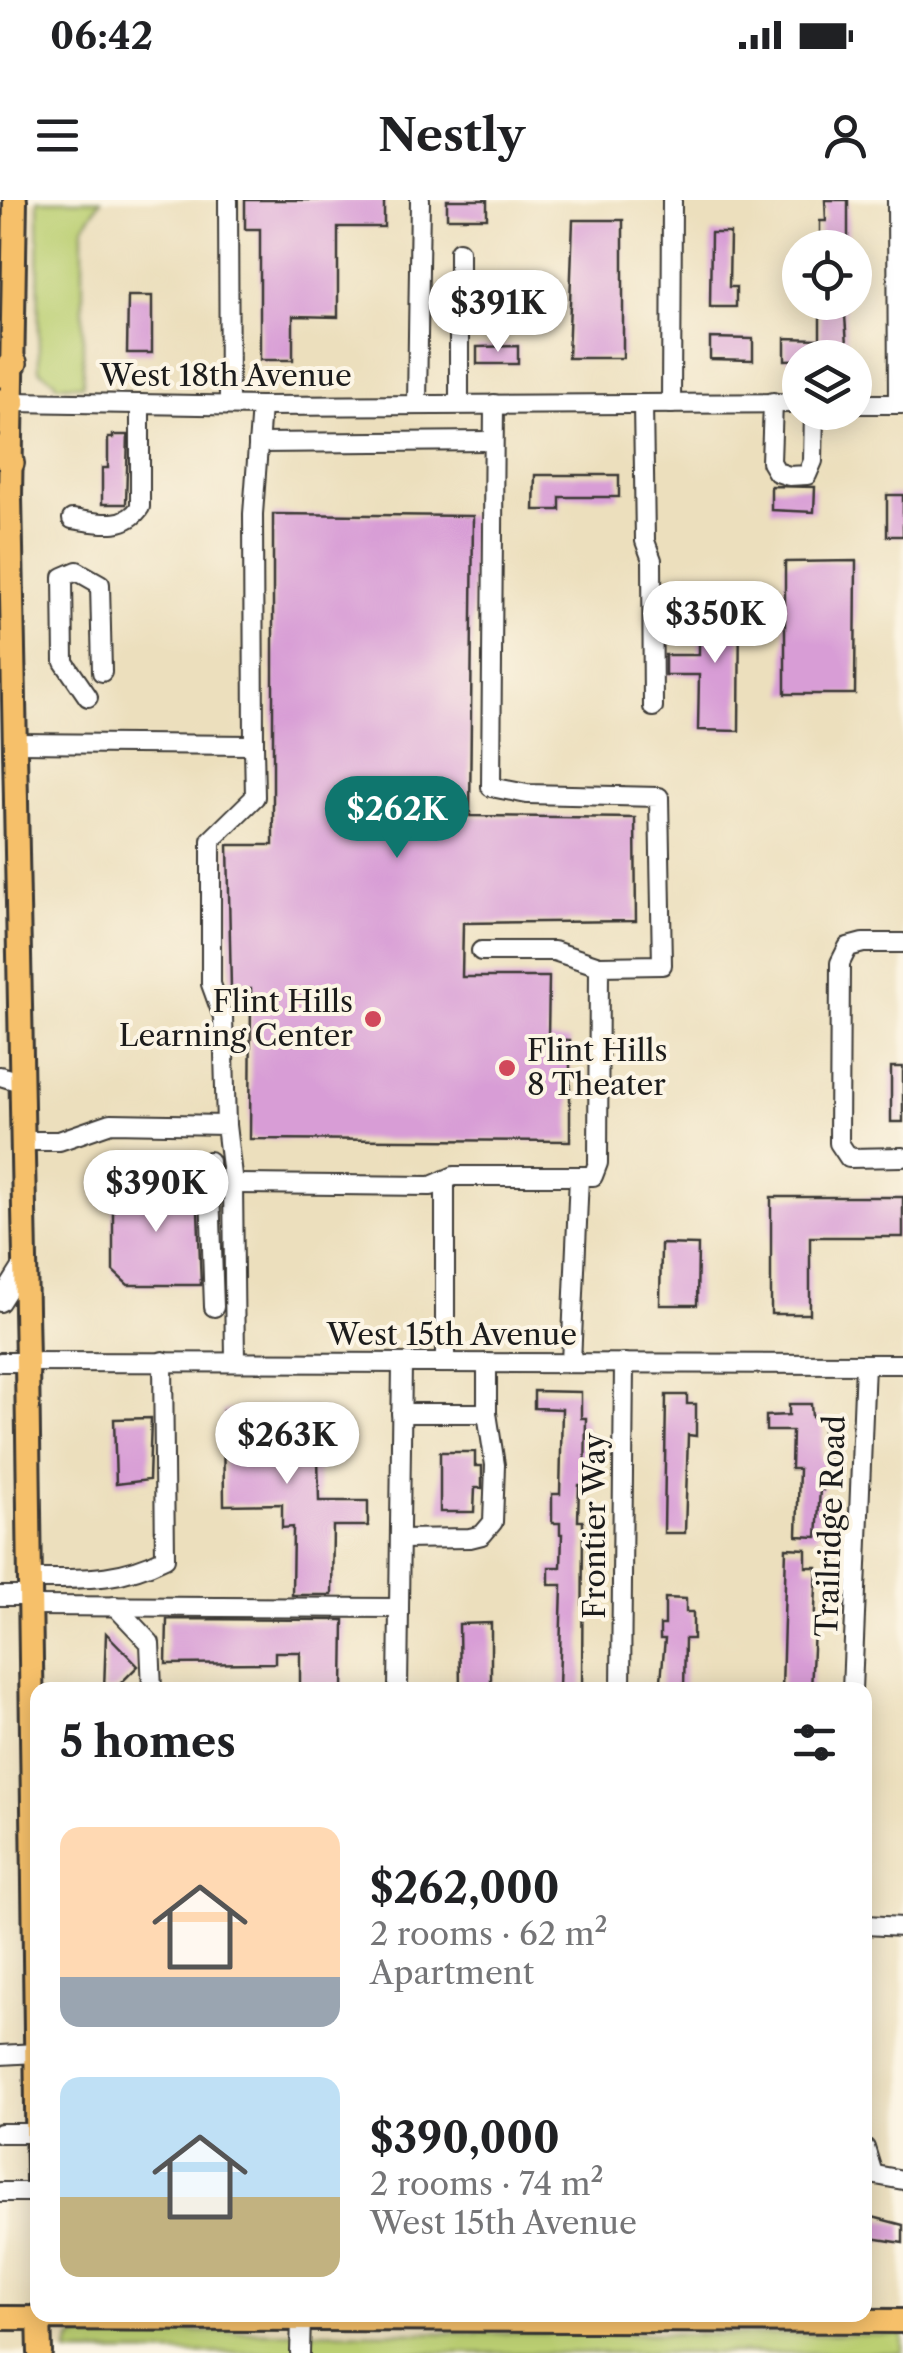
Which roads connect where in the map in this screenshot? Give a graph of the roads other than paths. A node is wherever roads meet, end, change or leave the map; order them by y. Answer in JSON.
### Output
{"nodes":[{"id":1,"x":15,"y":200,"type":"edge"},
{"id":2,"x":228,"y":200,"type":"edge"},
{"id":3,"x":420,"y":200,"type":"edge"},
{"id":4,"x":672,"y":200,"type":"edge"},
{"id":5,"x":898,"y":200,"type":"edge"},
{"id":6,"x":459,"y":251,"type":"dead end"},
{"id":7,"x":7,"y":369,"type":"edge"},
{"id":8,"x":6,"y":402,"type":"edge"},
{"id":9,"x":773,"y":402,"type":"junction"},
{"id":10,"x":782,"y":402,"type":"edge"},
{"id":11,"x":140,"y":404,"type":"junction"},
{"id":12,"x":417,"y":404,"type":"junction"},
{"id":13,"x":459,"y":404,"type":"junction"},
{"id":14,"x":494,"y":404,"type":"junction"},
{"id":15,"x":643,"y":404,"type":"junction"},
{"id":16,"x":672,"y":404,"type":"junction"},
{"id":17,"x":872,"y":404,"type":"edge"},
{"id":18,"x":901,"y":404,"type":"edge"},
{"id":19,"x":229,"y":405,"type":"junction"},
{"id":20,"x":261,"y":406,"type":"junction"},
{"id":21,"x":814,"y":430,"type":"edge"},
{"id":22,"x":258,"y":442,"type":"junction"},
{"id":23,"x":492,"y":442,"type":"junction"},
{"id":24,"x":5,"y":456,"type":"edge"},
{"id":25,"x":72,"y":519,"type":"dead end"},
{"id":26,"x":102,"y":672,"type":"dead end"},
{"id":27,"x":88,"y":698,"type":"dead end"},
{"id":28,"x":653,"y":707,"type":"dead end"},
{"id":29,"x":10,"y":737,"type":"edge"},
{"id":30,"x":254,"y":745,"type":"junction"},
{"id":31,"x":903,"y":944,"type":"edge"},
{"id":32,"x":482,"y":951,"type":"dead end"},
{"id":33,"x":598,"y":966,"type":"junction"},
{"id":34,"x":10,"y":1079,"type":"edge"},
{"id":35,"x":226,"y":1124,"type":"junction"},
{"id":36,"x":20,"y":1142,"type":"junction"},
{"id":37,"x":903,"y":1158,"type":"edge"},
{"id":38,"x":209,"y":1161,"type":"dead end"},
{"id":39,"x":579,"y":1176,"type":"junction"},
{"id":40,"x":445,"y":1180,"type":"junction"},
{"id":41,"x":234,"y":1184,"type":"junction"},
{"id":42,"x":24,"y":1264,"type":"junction"},
{"id":43,"x":0,"y":1302,"type":"edge"},
{"id":44,"x":214,"y":1307,"type":"dead end"},
{"id":45,"x":0,"y":1362,"type":"edge"},
{"id":46,"x":27,"y":1362,"type":"junction"},
{"id":47,"x":163,"y":1362,"type":"junction"},
{"id":48,"x":235,"y":1362,"type":"junction"},
{"id":49,"x":402,"y":1362,"type":"junction"},
{"id":50,"x":444,"y":1363,"type":"junction"},
{"id":51,"x":487,"y":1363,"type":"junction"},
{"id":52,"x":571,"y":1363,"type":"junction"},
{"id":53,"x":624,"y":1363,"type":"junction"},
{"id":54,"x":865,"y":1364,"type":"junction"},
{"id":55,"x":903,"y":1364,"type":"edge"},
{"id":56,"x":401,"y":1413,"type":"junction"},
{"id":57,"x":487,"y":1413,"type":"junction"},
{"id":58,"x":400,"y":1540,"type":"junction"},
{"id":59,"x":29,"y":1594,"type":"junction"},
{"id":60,"x":0,"y":1596,"type":"edge"},
{"id":61,"x":116,"y":1606,"type":"junction"},
{"id":62,"x":399,"y":1608,"type":"junction"},
{"id":63,"x":30,"y":1682,"type":"edge"},
{"id":64,"x":152,"y":1682,"type":"edge"},
{"id":65,"x":398,"y":1682,"type":"edge"},
{"id":66,"x":621,"y":1682,"type":"edge"},
{"id":67,"x":852,"y":1682,"type":"edge"},
{"id":68,"x":872,"y":1925,"type":"edge"},
{"id":69,"x":903,"y":1927,"type":"edge"},
{"id":70,"x":30,"y":2053,"type":"edge"},
{"id":71,"x":0,"y":2055,"type":"edge"},
{"id":72,"x":0,"y":2133,"type":"edge"},
{"id":73,"x":30,"y":2133,"type":"edge"},
{"id":74,"x":872,"y":2175,"type":"edge"},
{"id":75,"x":903,"y":2180,"type":"edge"},
{"id":76,"x":0,"y":2192,"type":"edge"},
{"id":77,"x":30,"y":2192,"type":"edge"},
{"id":78,"x":30,"y":2317,"type":"edge"},
{"id":79,"x":0,"y":2318,"type":"edge"},
{"id":80,"x":872,"y":2321,"type":"edge"},
{"id":81,"x":903,"y":2321,"type":"edge"},
{"id":82,"x":40,"y":2322,"type":"edge"},
{"id":83,"x":302,"y":2322,"type":"edge"},
{"id":84,"x":40,"y":2353,"type":"edge"},
{"id":85,"x":300,"y":2353,"type":"edge"}],
"edges":[{"from":1,"to":7,"type":"main road"},
{"from":2,"to":19,"type":"street"},
{"from":3,"to":12,"type":"street"},
{"from":4,"to":16,"type":"street"},
{"from":5,"to":18,"type":"street"},
{"from":6,"to":13,"type":"street"},
{"from":7,"to":8,"type":"main road"},
{"from":8,"to":11,"type":"street","name":"West 18th Avenue"},
{"from":8,"to":24,"type":"main road"},
{"from":9,"to":10,"type":"street","name":"West 18th Avenue"},
{"from":9,"to":16,"type":"street","name":"West 18th Avenue"},
{"from":9,"to":21,"type":"street"},
{"from":11,"to":19,"type":"street","name":"West 18th Avenue"},
{"from":11,"to":25,"type":"street"},
{"from":12,"to":13,"type":"street","name":"West 18th Avenue"},
{"from":12,"to":20,"type":"street","name":"West 18th Avenue"},
{"from":13,"to":14,"type":"street","name":"West 18th Avenue"},
{"from":14,"to":15,"type":"street","name":"West 18th Avenue"},
{"from":14,"to":23,"type":"street"},
{"from":15,"to":16,"type":"street","name":"West 18th Avenue"},
{"from":15,"to":28,"type":"street"},
{"from":17,"to":18,"type":"street"},
{"from":19,"to":20,"type":"street","name":"West 18th Avenue"},
{"from":20,"to":22,"type":"street"},
{"from":22,"to":23,"type":"street"},
{"from":22,"to":30,"type":"street"},
{"from":23,"to":33,"type":"street"},
{"from":24,"to":29,"type":"main road"},
{"from":26,"to":27,"type":"street"},
{"from":29,"to":30,"type":"street"},
{"from":29,"to":34,"type":"main road"},
{"from":30,"to":35,"type":"street"},
{"from":31,"to":37,"type":"street"},
{"from":32,"to":33,"type":"street"},
{"from":33,"to":39,"type":"street"},
{"from":34,"to":36,"type":"main road"},
{"from":35,"to":36,"type":"street"},
{"from":35,"to":41,"type":"street"},
{"from":36,"to":42,"type":"main road"},
{"from":38,"to":44,"type":"street"},
{"from":39,"to":40,"type":"street"},
{"from":39,"to":52,"type":"street"},
{"from":40,"to":41,"type":"street"},
{"from":40,"to":50,"type":"street"},
{"from":41,"to":48,"type":"street"},
{"from":42,"to":43,"type":"street"},
{"from":42,"to":46,"type":"main road"},
{"from":45,"to":46,"type":"street","name":"West 15th Avenue"},
{"from":46,"to":47,"type":"street","name":"West 15th Avenue"},
{"from":46,"to":59,"type":"main road"},
{"from":47,"to":48,"type":"street","name":"West 15th Avenue"},
{"from":47,"to":59,"type":"street"},
{"from":48,"to":49,"type":"street","name":"West 15th Avenue"},
{"from":49,"to":50,"type":"street","name":"West 15th Avenue"},
{"from":49,"to":56,"type":"street"},
{"from":50,"to":51,"type":"street","name":"West 15th Avenue"},
{"from":51,"to":52,"type":"street","name":"West 15th Avenue"},
{"from":51,"to":57,"type":"street"},
{"from":52,"to":53,"type":"street","name":"West 15th Avenue"},
{"from":53,"to":54,"type":"street","name":"West 15th Avenue"},
{"from":53,"to":66,"type":"street","name":"Frontier Way"},
{"from":54,"to":55,"type":"street","name":"West 15th Avenue"},
{"from":54,"to":67,"type":"street","name":"Trailridge Road"},
{"from":56,"to":57,"type":"street"},
{"from":56,"to":58,"type":"street"},
{"from":57,"to":58,"type":"street"},
{"from":58,"to":62,"type":"street"},
{"from":59,"to":60,"type":"street"},
{"from":59,"to":61,"type":"street"},
{"from":59,"to":63,"type":"main road"},
{"from":61,"to":62,"type":"street"},
{"from":61,"to":64,"type":"street"},
{"from":62,"to":65,"type":"street"},
{"from":68,"to":69,"type":"street"},
{"from":70,"to":71,"type":"street"},
{"from":72,"to":73,"type":"street"},
{"from":74,"to":75,"type":"street"},
{"from":76,"to":77,"type":"street"},
{"from":78,"to":79,"type":"main road"},
{"from":80,"to":81,"type":"main road"},
{"from":82,"to":84,"type":"main road"},
{"from":83,"to":85,"type":"street"}]}
